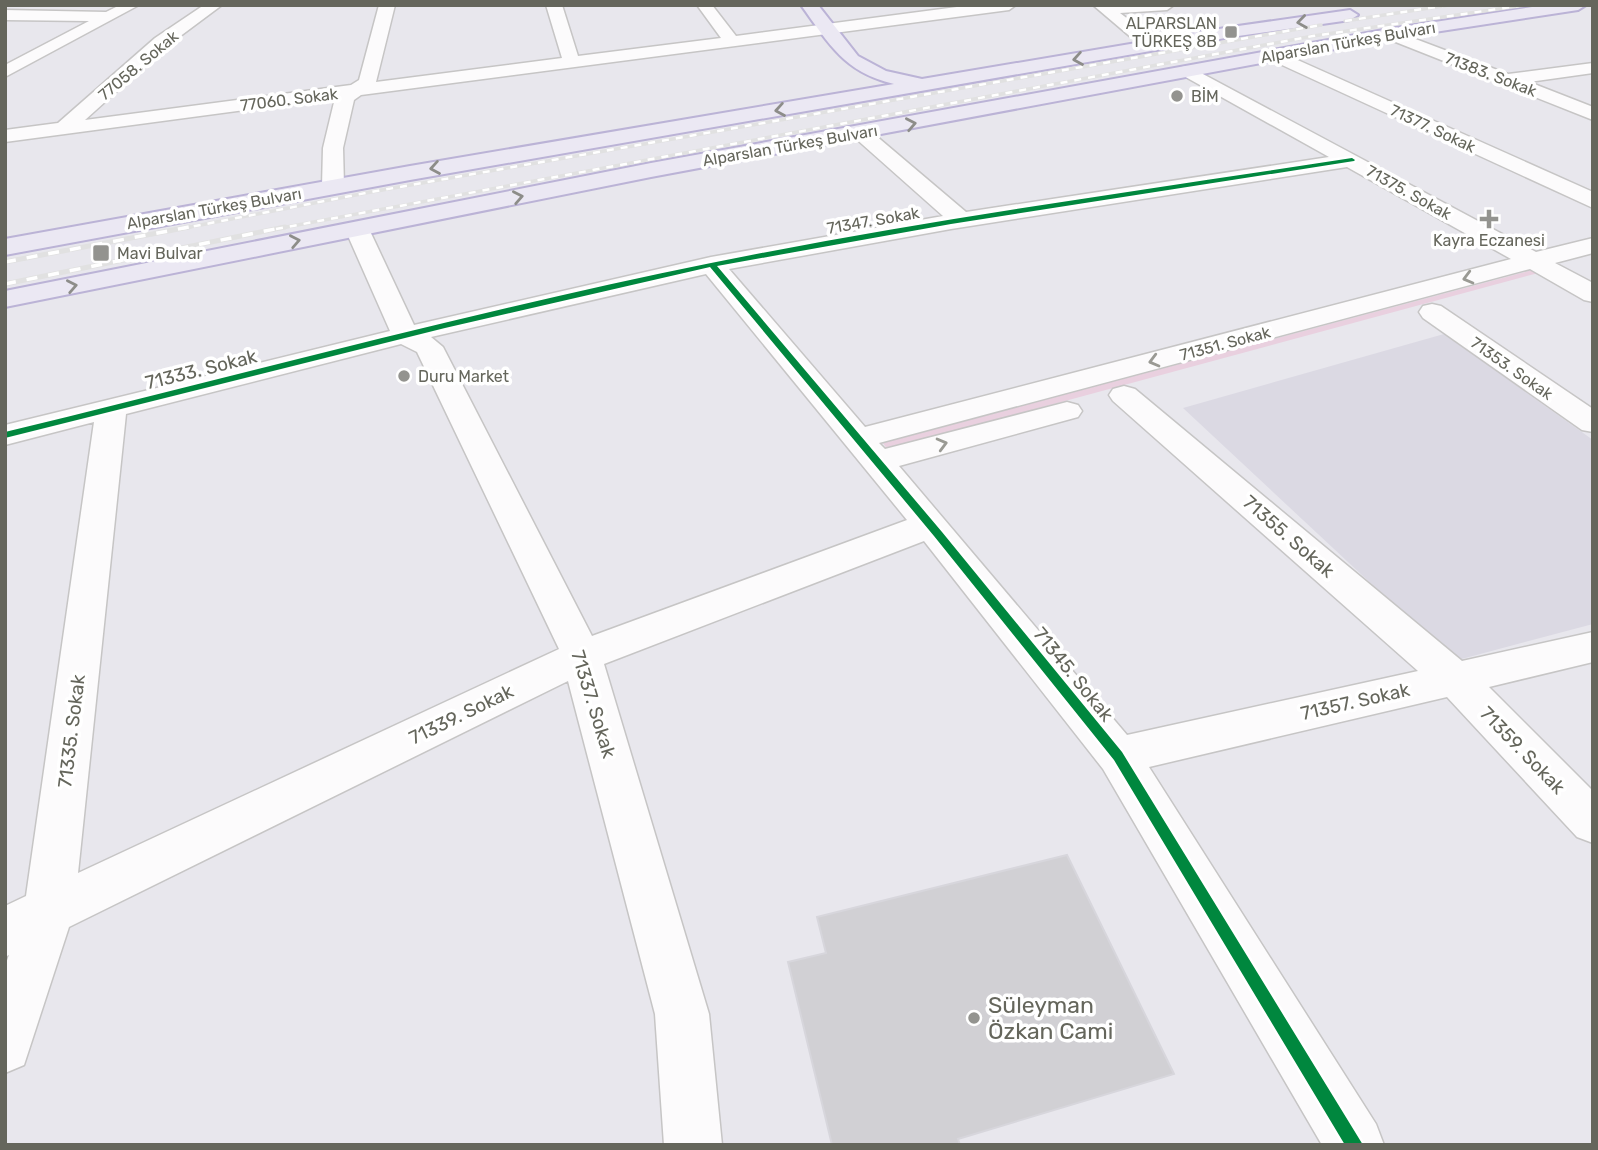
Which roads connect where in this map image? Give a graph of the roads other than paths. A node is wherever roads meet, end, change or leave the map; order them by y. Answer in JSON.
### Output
{"nodes":[{"id":1,"x":60,"y":5,"type":"edge"},
{"id":2,"x":132,"y":5,"type":"edge"},
{"id":3,"x":215,"y":5,"type":"edge"},
{"id":4,"x":387,"y":5,"type":"edge"},
{"id":5,"x":554,"y":5,"type":"edge"},
{"id":6,"x":704,"y":5,"type":"edge"},
{"id":7,"x":809,"y":5,"type":"edge"},
{"id":8,"x":1009,"y":5,"type":"edge"},
{"id":9,"x":1167,"y":5,"type":"edge"},
{"id":10,"x":1578,"y":5,"type":"edge"},
{"id":11,"x":1103,"y":8,"type":"edge"},
{"id":12,"x":1365,"y":13,"type":"dead end"},
{"id":13,"x":5,"y":15,"type":"edge"},
{"id":14,"x":41,"y":16,"type":"junction"},
{"id":15,"x":109,"y":17,"type":"junction"},
{"id":16,"x":827,"y":27,"type":"junction"},
{"id":17,"x":1389,"y":33,"type":"junction"},
{"id":18,"x":732,"y":41,"type":"junction"},
{"id":19,"x":1153,"y":46,"type":"junction"},
{"id":20,"x":1273,"y":54,"type":"junction"},
{"id":21,"x":852,"y":60,"type":"junction"},
{"id":22,"x":572,"y":63,"type":"junction"},
{"id":23,"x":1593,"y":68,"type":"edge"},
{"id":24,"x":1188,"y":71,"type":"junction"},
{"id":25,"x":5,"y":72,"type":"edge"},
{"id":26,"x":1506,"y":80,"type":"junction"},
{"id":27,"x":929,"y":85,"type":"junction"},
{"id":28,"x":356,"y":90,"type":"junction"},
{"id":29,"x":847,"y":99,"type":"junction"},
{"id":30,"x":1593,"y":114,"type":"edge"},
{"id":31,"x":64,"y":128,"type":"junction"},
{"id":32,"x":861,"y":133,"type":"junction"},
{"id":33,"x":5,"y":136,"type":"edge"},
{"id":34,"x":1352,"y":160,"type":"junction"},
{"id":35,"x":333,"y":186,"type":"junction"},
{"id":36,"x":1593,"y":201,"type":"edge"},
{"id":37,"x":961,"y":220,"type":"junction"},
{"id":38,"x":358,"y":229,"type":"junction"},
{"id":39,"x":1593,"y":245,"type":"edge"},
{"id":40,"x":5,"y":247,"type":"edge"},
{"id":41,"x":1534,"y":261,"type":"junction"},
{"id":42,"x":712,"y":265,"type":"junction"},
{"id":43,"x":1561,"y":276,"type":"junction"},
{"id":44,"x":1593,"y":294,"type":"edge"},
{"id":45,"x":5,"y":299,"type":"edge"},
{"id":46,"x":1432,"y":312,"type":"junction"},
{"id":47,"x":406,"y":335,"type":"junction"},
{"id":48,"x":1124,"y":395,"type":"junction"},
{"id":49,"x":111,"y":410,"type":"junction"},
{"id":50,"x":1593,"y":423,"type":"edge"},
{"id":51,"x":5,"y":435,"type":"edge"},
{"id":52,"x":867,"y":450,"type":"junction"},
{"id":53,"x":930,"y":525,"type":"junction"},
{"id":54,"x":1593,"y":647,"type":"edge"},
{"id":55,"x":582,"y":656,"type":"junction"},
{"id":56,"x":1454,"y":678,"type":"junction"},
{"id":57,"x":1118,"y":756,"type":"junction"},
{"id":58,"x":1593,"y":822,"type":"edge"},
{"id":59,"x":49,"y":910,"type":"junction"},
{"id":60,"x":5,"y":932,"type":"edge"},
{"id":61,"x":5,"y":1046,"type":"edge"},
{"id":62,"x":692,"y":1145,"type":"edge"},
{"id":63,"x":1355,"y":1145,"type":"edge"}],
"edges":[{"from":1,"to":14,"type":"street"},
{"from":2,"to":15,"type":"street"},
{"from":3,"to":31,"type":"street","name":"77058. Sokak"},
{"from":4,"to":28,"type":"street"},
{"from":5,"to":22,"type":"street"},
{"from":6,"to":18,"type":"street"},
{"from":7,"to":16,"type":"main road"},
{"from":8,"to":16,"type":"street","name":"77060. Sokak"},
{"from":9,"to":11,"type":"street"},
{"from":10,"to":17,"type":"main road","name":"Alparslan Türkeş Bulvarı"},
{"from":11,"to":19,"type":"street"},
{"from":12,"to":19,"type":"main road","name":"Alparslan Türkeş Bulvarı","one_way":true},
{"from":13,"to":14,"type":"street"},
{"from":14,"to":15,"type":"street"},
{"from":15,"to":25,"type":"street"},
{"from":16,"to":18,"type":"street","name":"77060. Sokak"},
{"from":16,"to":21,"type":"main road"},
{"from":17,"to":20,"type":"main road","name":"Alparslan Türkeş Bulvarı"},
{"from":17,"to":26,"type":"street","name":"71383. Sokak"},
{"from":18,"to":22,"type":"street","name":"77060. Sokak"},
{"from":19,"to":27,"type":"main road","name":"Alparslan Türkeş Bulvarı","one_way":true},
{"from":20,"to":24,"type":"main road","name":"Alparslan Türkeş Bulvarı"},
{"from":20,"to":36,"type":"street","name":"71377. Sokak"},
{"from":21,"to":27,"type":"main road"},
{"from":21,"to":29,"type":"main road"},
{"from":22,"to":28,"type":"street","name":"77060. Sokak"},
{"from":23,"to":26,"type":"street"},
{"from":32,"to":24,"type":"main road","name":"Alparslan Türkeş Bulvarı","one_way":true},
{"from":24,"to":34,"type":"street","name":"71375. Sokak"},
{"from":26,"to":30,"type":"street","name":"71383. Sokak"},
{"from":27,"to":29,"type":"main road","name":"Alparslan Türkeş Bulvarı"},
{"from":28,"to":31,"type":"street","name":"77060. Sokak"},
{"from":28,"to":35,"type":"street"},
{"from":29,"to":35,"type":"main road","name":"Alparslan Türkeş Bulvarı","one_way":true},
{"from":31,"to":33,"type":"street","name":"77060. Sokak"},
{"from":32,"to":37,"type":"street"},
{"from":38,"to":32,"type":"main road","name":"Alparslan Türkeş Bulvarı","one_way":true},
{"from":34,"to":37,"type":"street","name":"71347. Sokak"},
{"from":34,"to":41,"type":"street","name":"71375. Sokak"},
{"from":35,"to":40,"type":"main road","name":"Alparslan Türkeş Bulvarı"},
{"from":37,"to":42,"type":"street","name":"71347. Sokak"},
{"from":45,"to":38,"type":"main road","name":"Alparslan Türkeş Bulvarı","one_way":true},
{"from":38,"to":47,"type":"street","name":"71337. Sokak"},
{"from":39,"to":41,"type":"street","name":"71351. Sokak"},
{"from":41,"to":43,"type":"street","name":"71375. Sokak"},
{"from":41,"to":52,"type":"street","name":"71351. Sokak","one_way":true},
{"from":42,"to":47,"type":"street","name":"71347. Sokak"},
{"from":42,"to":52,"type":"street","name":"71345. Sokak"},
{"from":43,"to":44,"type":"street","name":"71375. Sokak"},
{"from":43,"to":46,"type":"street","name":"71351. Sokak"},
{"from":46,"to":48,"type":"street","name":"71351. Sokak"},
{"from":46,"to":50,"type":"street","name":"71353. Sokak"},
{"from":47,"to":49,"type":"street","name":"71333. Sokak"},
{"from":47,"to":55,"type":"street","name":"71337. Sokak"},
{"from":52,"to":48,"type":"street","name":"71351. Sokak","one_way":true},
{"from":48,"to":56,"type":"street","name":"71355. Sokak"},
{"from":49,"to":51,"type":"street","name":"71333. Sokak"},
{"from":49,"to":59,"type":"street","name":"71335. Sokak"},
{"from":52,"to":53,"type":"street","name":"71345. Sokak"},
{"from":53,"to":55,"type":"street","name":"71339. Sokak"},
{"from":53,"to":57,"type":"street","name":"71345. Sokak"},
{"from":54,"to":56,"type":"street","name":"71357. Sokak"},
{"from":55,"to":59,"type":"street","name":"71339. Sokak"},
{"from":55,"to":62,"type":"street","name":"71337. Sokak"},
{"from":56,"to":57,"type":"street","name":"71357. Sokak"},
{"from":56,"to":58,"type":"street","name":"71359. Sokak"},
{"from":57,"to":63,"type":"street","name":"71345. Sokak"},
{"from":59,"to":60,"type":"street","name":"71339. Sokak"},
{"from":59,"to":61,"type":"street","name":"71335. Sokak"}]}
